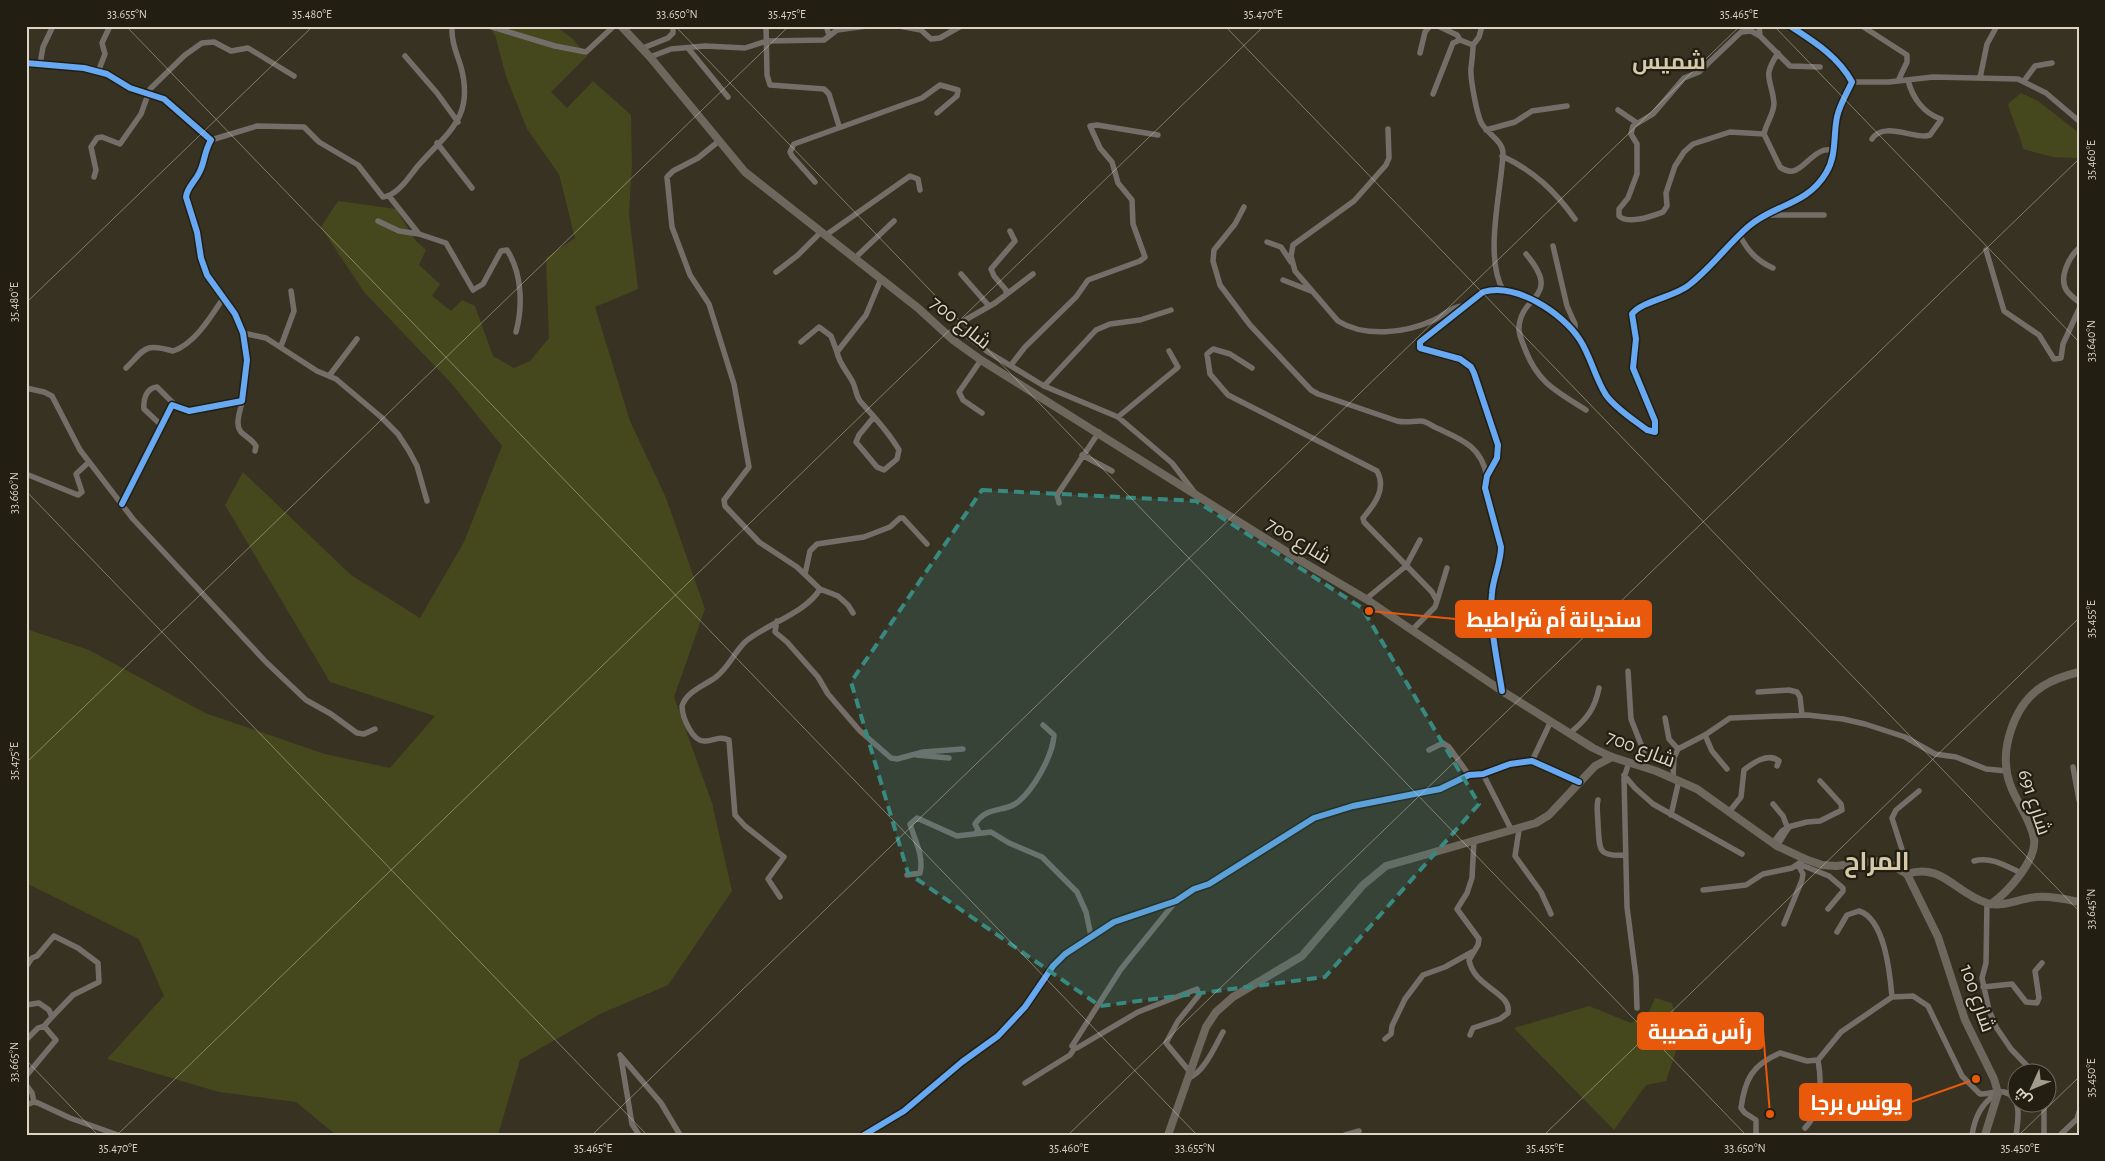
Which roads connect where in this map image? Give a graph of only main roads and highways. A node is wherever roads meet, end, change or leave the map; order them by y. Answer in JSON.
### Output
{"nodes":[{"id":1,"x":621,"y":26,"type":"edge"},
{"id":2,"x":2079,"y":672,"type":"edge"},
{"id":3,"x":1593,"y":748,"type":"junction"},
{"id":4,"x":1612,"y":757,"type":"junction"},
{"id":5,"x":1595,"y":766,"type":"junction"},
{"id":6,"x":1908,"y":874,"type":"junction"},
{"id":7,"x":2079,"y":902,"type":"edge"},
{"id":8,"x":1989,"y":904,"type":"junction"},
{"id":9,"x":1168,"y":1135,"type":"edge"},
{"id":10,"x":1985,"y":1135,"type":"edge"}],
"edges":[{"from":1,"to":3,"type":"main road","name":"شارع 700"},
{"from":2,"to":8,"type":"main road","name":"شارع 691"},
{"from":3,"to":4,"type":"main road","name":"شارع 700"},
{"from":3,"to":5,"type":"main road"},
{"from":4,"to":5,"type":"main road"},
{"from":4,"to":6,"type":"main road","name":"شارع 700"},
{"from":5,"to":9,"type":"main road"},
{"from":6,"to":8,"type":"main road"},
{"from":6,"to":10,"type":"main road","name":"شارع 100"},
{"from":7,"to":8,"type":"main road"}]}
